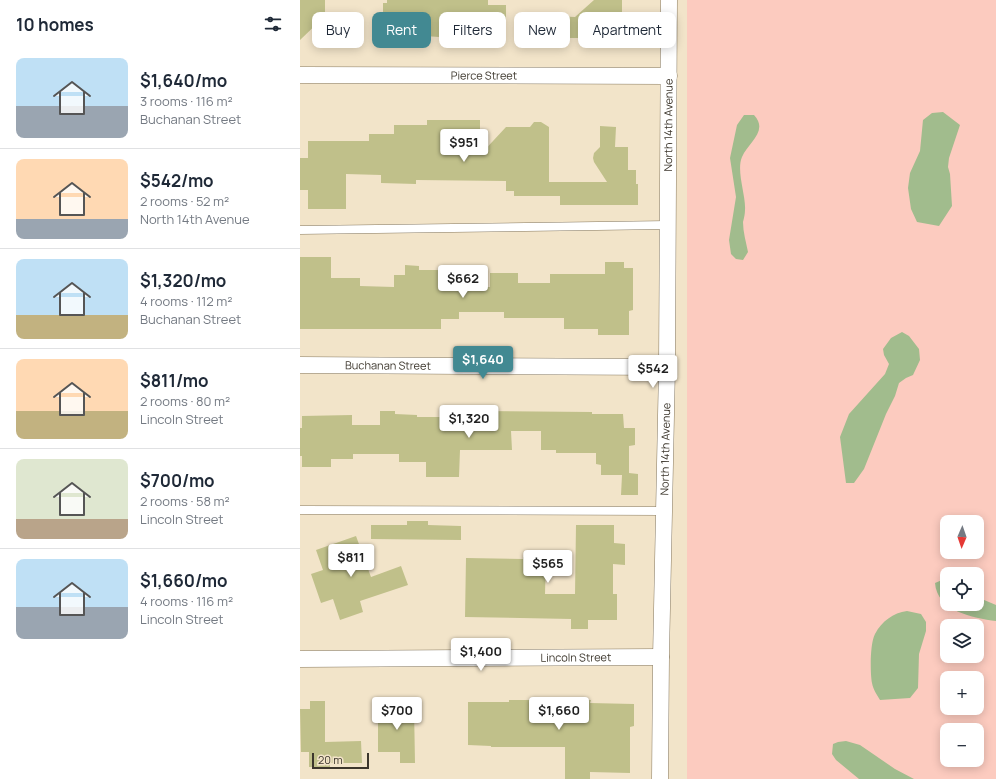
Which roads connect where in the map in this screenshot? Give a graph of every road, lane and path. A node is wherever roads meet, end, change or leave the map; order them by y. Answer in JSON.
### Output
{"nodes":[{"id":1,"x":669,"y":0,"type":"edge"},
{"id":2,"x":300,"y":75,"type":"edge"},
{"id":3,"x":669,"y":76,"type":"junction"},
{"id":4,"x":668,"y":225,"type":"junction"},
{"id":5,"x":300,"y":230,"type":"edge"},
{"id":6,"x":300,"y":365,"type":"edge"},
{"id":7,"x":667,"y":367,"type":"junction"},
{"id":8,"x":300,"y":510,"type":"edge"},
{"id":9,"x":664,"y":511,"type":"junction"},
{"id":10,"x":661,"y":657,"type":"junction"},
{"id":11,"x":300,"y":659,"type":"edge"},
{"id":12,"x":660,"y":779,"type":"edge"}],
"edges":[{"from":1,"to":3,"type":"street","name":"North 14th Avenue"},
{"from":2,"to":3,"type":"street","name":"Pierce Street"},
{"from":3,"to":4,"type":"street","name":"North 14th Avenue"},
{"from":4,"to":5,"type":"lane"},
{"from":4,"to":7,"type":"street","name":"North 14th Avenue"},
{"from":6,"to":7,"type":"street","name":"Buchanan Street"},
{"from":7,"to":9,"type":"street","name":"North 14th Avenue"},
{"from":8,"to":9,"type":"lane"},
{"from":9,"to":10,"type":"street","name":"North 14th Avenue"},
{"from":10,"to":11,"type":"street","name":"Lincoln Street"},
{"from":10,"to":12,"type":"street","name":"North 14th Avenue"}]}
